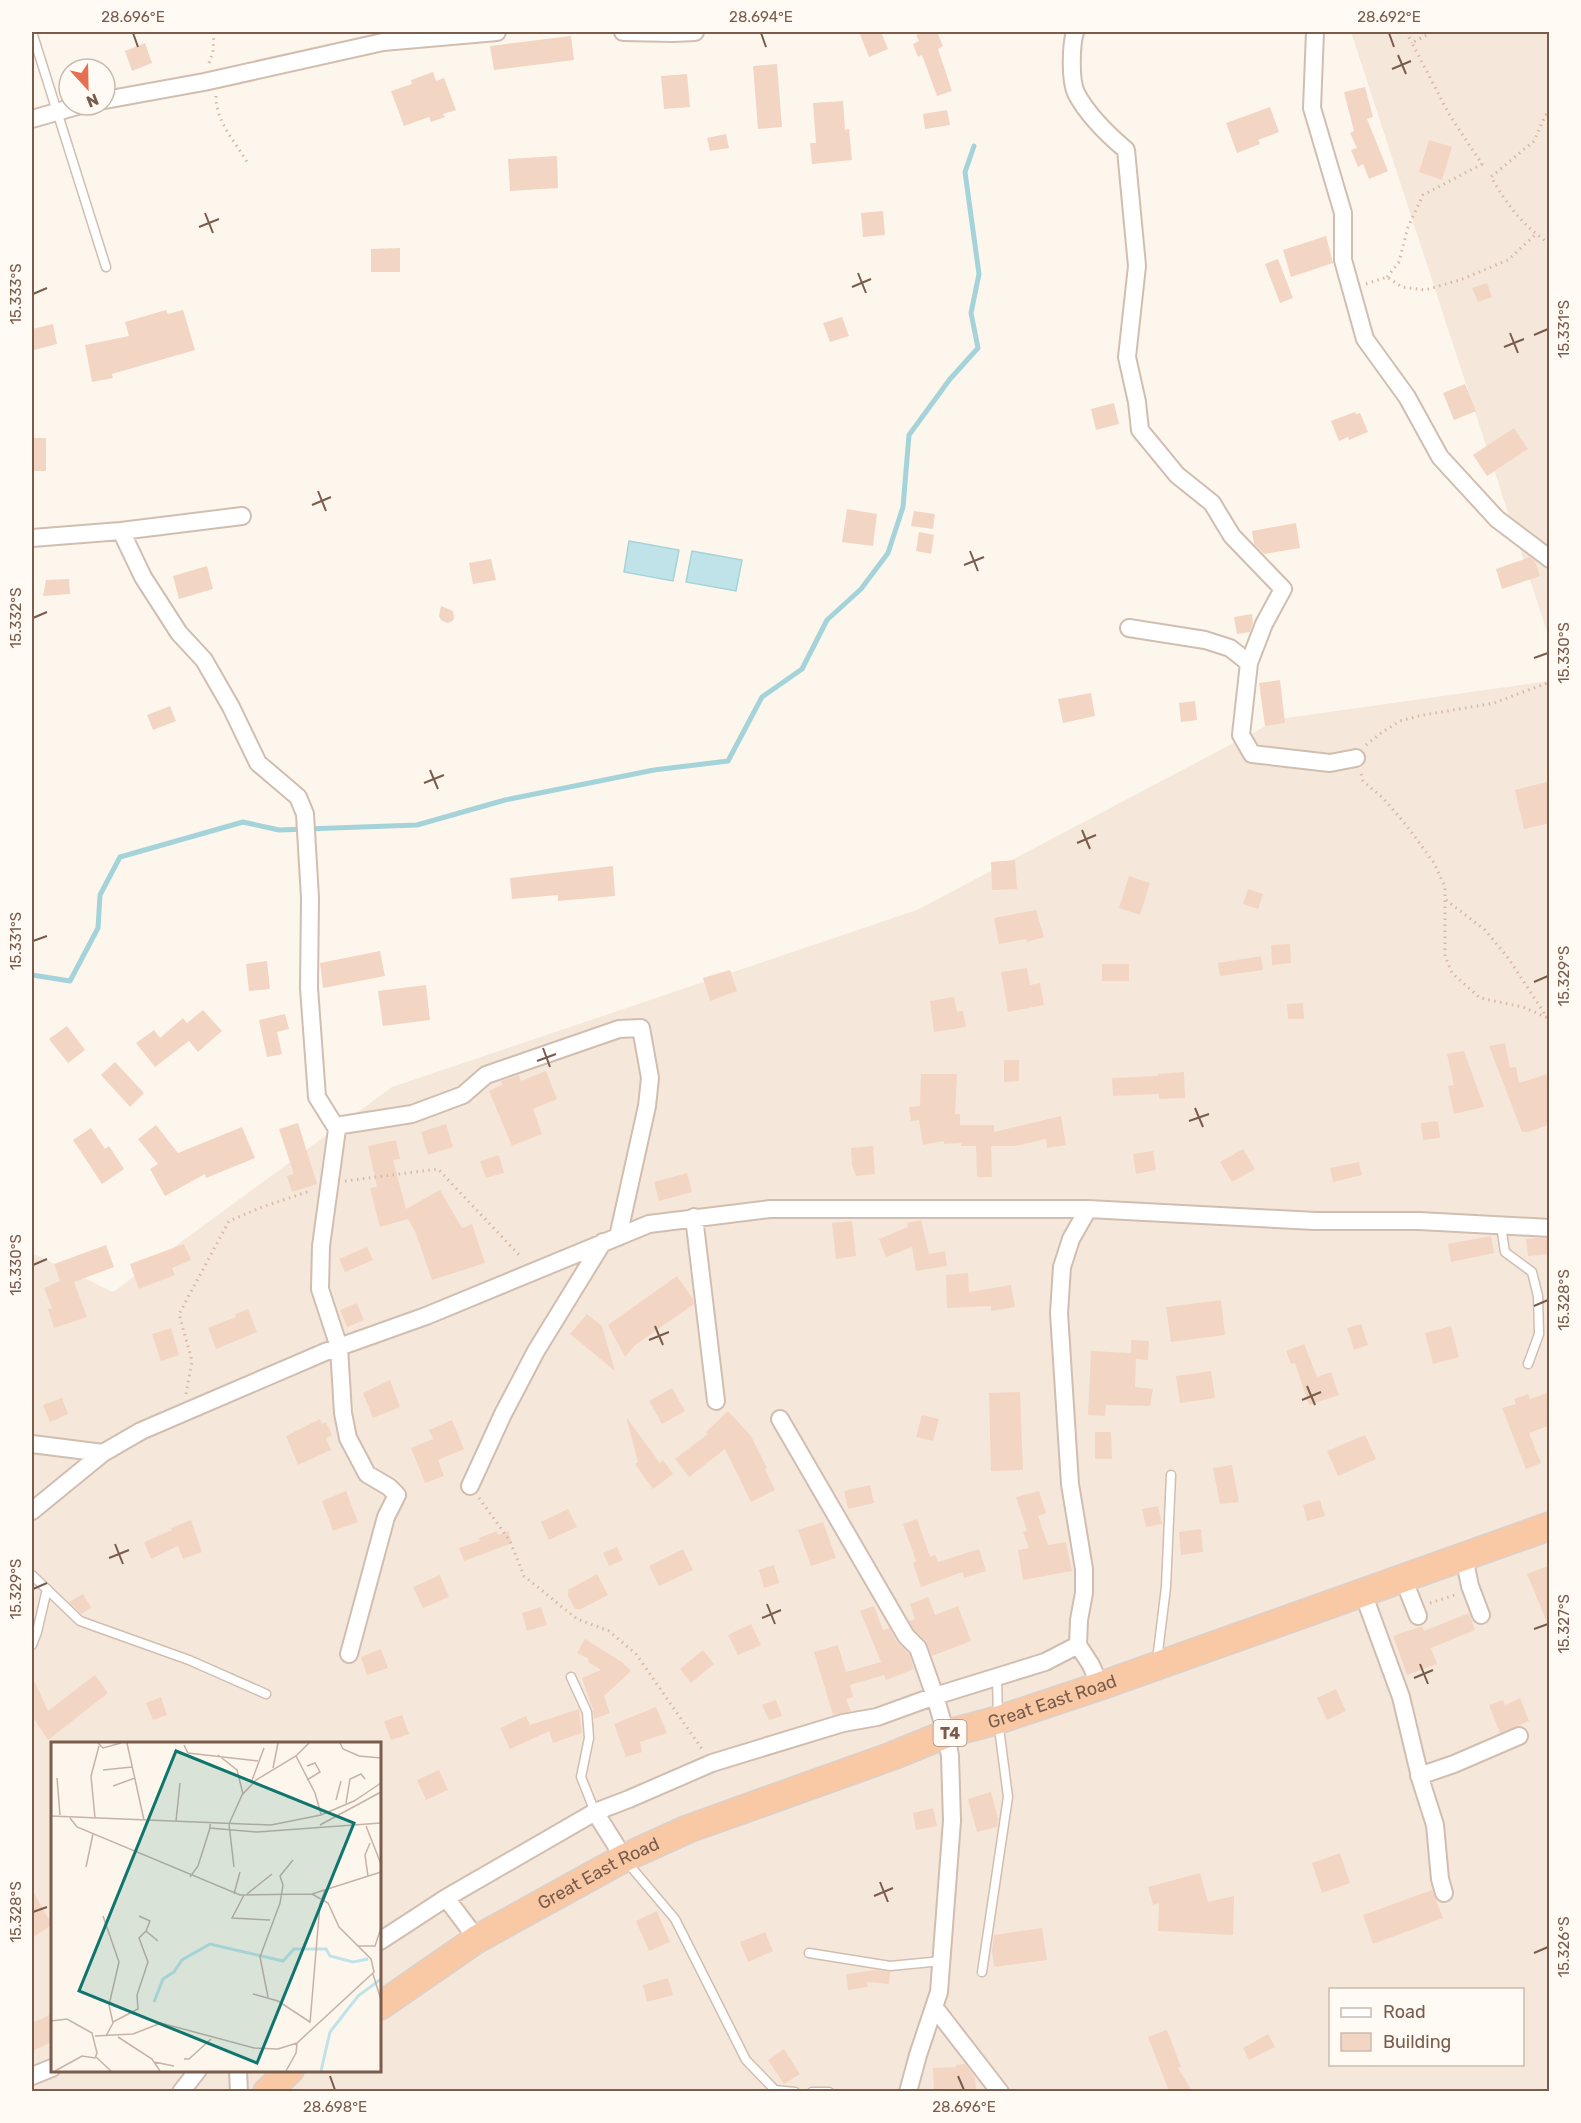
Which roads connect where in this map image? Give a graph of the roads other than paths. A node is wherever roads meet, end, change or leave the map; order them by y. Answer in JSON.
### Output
{"nodes":[{"id":1,"x":32,"y":32,"type":"edge"},
{"id":2,"x":497,"y":32,"type":"edge"},
{"id":3,"x":623,"y":32,"type":"edge"},
{"id":4,"x":695,"y":32,"type":"edge"},
{"id":5,"x":1075,"y":32,"type":"edge"},
{"id":6,"x":1316,"y":32,"type":"edge"},
{"id":7,"x":426,"y":35,"type":"edge"},
{"id":8,"x":117,"y":98,"type":"edge"},
{"id":9,"x":57,"y":111,"type":"joint"},
{"id":10,"x":59,"y":117,"type":"edge"},
{"id":11,"x":32,"y":119,"type":"edge"},
{"id":12,"x":106,"y":267,"type":"dead end"},
{"id":13,"x":242,"y":516,"type":"dead end"},
{"id":14,"x":121,"y":531,"type":"junction"},
{"id":15,"x":32,"y":538,"type":"edge"},
{"id":16,"x":1550,"y":559,"type":"edge"},
{"id":17,"x":1129,"y":628,"type":"dead end"},
{"id":18,"x":1249,"y":663,"type":"junction"},
{"id":19,"x":1356,"y":758,"type":"road end"},
{"id":20,"x":338,"y":1129,"type":"junction"},
{"id":21,"x":1088,"y":1209,"type":"junction"},
{"id":22,"x":694,"y":1217,"type":"junction"},
{"id":23,"x":1501,"y":1227,"type":"junction"},
{"id":24,"x":1550,"y":1228,"type":"edge"},
{"id":25,"x":610,"y":1239,"type":"junction"},
{"id":26,"x":339,"y":1347,"type":"junction"},
{"id":27,"x":1528,"y":1364,"type":"dead end"},
{"id":28,"x":716,"y":1401,"type":"dead end"},
{"id":29,"x":780,"y":1419,"type":"dead end"},
{"id":30,"x":32,"y":1444,"type":"edge"},
{"id":31,"x":103,"y":1453,"type":"junction"},
{"id":32,"x":1171,"y":1475,"type":"dead end"},
{"id":33,"x":470,"y":1486,"type":"road end"},
{"id":34,"x":32,"y":1511,"type":"edge"},
{"id":35,"x":1549,"y":1527,"type":"edge"},
{"id":36,"x":1464,"y":1557,"type":"junction"},
{"id":37,"x":32,"y":1575,"type":"edge"},
{"id":38,"x":1403,"y":1578,"type":"junction"},
{"id":39,"x":47,"y":1589,"type":"junction"},
{"id":40,"x":1363,"y":1593,"type":"junction"},
{"id":41,"x":1417,"y":1613,"type":"road end"},
{"id":42,"x":1481,"y":1615,"type":"dead end"},
{"id":43,"x":32,"y":1645,"type":"edge"},
{"id":44,"x":1078,"y":1645,"type":"junction"},
{"id":45,"x":349,"y":1654,"type":"dead end"},
{"id":46,"x":1156,"y":1666,"type":"junction"},
{"id":47,"x":997,"y":1676,"type":"junction"},
{"id":48,"x":571,"y":1677,"type":"dead end"},
{"id":49,"x":1100,"y":1686,"type":"junction"},
{"id":50,"x":266,"y":1694,"type":"dead end"},
{"id":51,"x":935,"y":1696,"type":"junction"},
{"id":52,"x":998,"y":1720,"type":"junction"},
{"id":53,"x":946,"y":1734,"type":"junction"},
{"id":54,"x":1519,"y":1736,"type":"dead end"},
{"id":55,"x":1419,"y":1776,"type":"junction"},
{"id":56,"x":595,"y":1812,"type":"junction"},
{"id":57,"x":624,"y":1858,"type":"junction"},
{"id":58,"x":1444,"y":1893,"type":"dead end"},
{"id":59,"x":446,"y":1898,"type":"junction"},
{"id":60,"x":477,"y":1939,"type":"junction"},
{"id":61,"x":381,"y":1940,"type":"edge"},
{"id":62,"x":809,"y":1953,"type":"dead end"},
{"id":63,"x":943,"y":1961,"type":"junction"},
{"id":64,"x":982,"y":1972,"type":"dead end"},
{"id":65,"x":381,"y":2005,"type":"edge"},
{"id":66,"x":935,"y":2008,"type":"junction"},
{"id":67,"x":51,"y":2068,"type":"edge"},
{"id":68,"x":196,"y":2072,"type":"edge"},
{"id":69,"x":238,"y":2072,"type":"edge"},
{"id":70,"x":32,"y":2076,"type":"edge"},
{"id":71,"x":181,"y":2091,"type":"edge"},
{"id":72,"x":239,"y":2091,"type":"edge"},
{"id":73,"x":795,"y":2091,"type":"edge"},
{"id":74,"x":812,"y":2091,"type":"edge"},
{"id":75,"x":829,"y":2091,"type":"edge"},
{"id":76,"x":908,"y":2091,"type":"edge"},
{"id":77,"x":1000,"y":2091,"type":"edge"}],
"edges":[{"from":1,"to":9,"type":"lane"},
{"from":2,"to":7,"type":"street"},
{"from":3,"to":4,"type":"street"},
{"from":5,"to":18,"type":"street"},
{"from":6,"to":16,"type":"street"},
{"from":7,"to":8,"type":"street"},
{"from":9,"to":11,"type":"street"},
{"from":10,"to":12,"type":"lane"},
{"from":13,"to":14,"type":"street"},
{"from":14,"to":15,"type":"street"},
{"from":14,"to":20,"type":"street"},
{"from":17,"to":18,"type":"street"},
{"from":18,"to":19,"type":"street"},
{"from":20,"to":25,"type":"street"},
{"from":20,"to":26,"type":"street"},
{"from":21,"to":22,"type":"street"},
{"from":21,"to":23,"type":"street"},
{"from":21,"to":44,"type":"street"},
{"from":22,"to":25,"type":"street"},
{"from":22,"to":28,"type":"street"},
{"from":23,"to":24,"type":"street"},
{"from":23,"to":27,"type":"lane"},
{"from":25,"to":26,"type":"street"},
{"from":25,"to":33,"type":"street"},
{"from":26,"to":31,"type":"street"},
{"from":26,"to":45,"type":"street"},
{"from":29,"to":51,"type":"street"},
{"from":30,"to":31,"type":"street"},
{"from":31,"to":34,"type":"street"},
{"from":32,"to":46,"type":"lane"},
{"from":35,"to":36,"type":"highway","name":"Great East Road","number":"T4"},
{"from":36,"to":38,"type":"highway","name":"Great East Road","number":"T4"},
{"from":36,"to":42,"type":"street"},
{"from":37,"to":39,"type":"lane"},
{"from":38,"to":40,"type":"highway","name":"Great East Road","number":"T4"},
{"from":38,"to":41,"type":"street"},
{"from":39,"to":43,"type":"lane"},
{"from":39,"to":50,"type":"lane"},
{"from":40,"to":46,"type":"highway","name":"Great East Road","number":"T4"},
{"from":40,"to":55,"type":"street"},
{"from":44,"to":47,"type":"street"},
{"from":44,"to":49,"type":"street"},
{"from":46,"to":49,"type":"highway","name":"Great East Road","number":"T4"},
{"from":47,"to":51,"type":"street"},
{"from":47,"to":52,"type":"lane"},
{"from":48,"to":56,"type":"lane"},
{"from":49,"to":52,"type":"highway","name":"Great East Road","number":"T4"},
{"from":51,"to":53,"type":"street"},
{"from":51,"to":56,"type":"street"},
{"from":52,"to":53,"type":"highway","name":"Great East Road","number":"T4"},
{"from":52,"to":64,"type":"lane"},
{"from":53,"to":57,"type":"highway","name":"Great East Road","number":"T4"},
{"from":53,"to":63,"type":"street"},
{"from":54,"to":55,"type":"street"},
{"from":55,"to":58,"type":"street"},
{"from":56,"to":57,"type":"street"},
{"from":56,"to":59,"type":"street"},
{"from":57,"to":60,"type":"highway","name":"Great East Road","number":"T4"},
{"from":57,"to":73,"type":"lane"},
{"from":59,"to":60,"type":"street"},
{"from":59,"to":61,"type":"street"},
{"from":60,"to":65,"type":"highway","name":"Great East Road","number":"T4"},
{"from":62,"to":63,"type":"lane"},
{"from":63,"to":66,"type":"street"},
{"from":66,"to":76,"type":"street"},
{"from":66,"to":77,"type":"street"},
{"from":67,"to":70,"type":"street"},
{"from":68,"to":71,"type":"street"},
{"from":69,"to":72,"type":"street"},
{"from":74,"to":75,"type":"lane"}]}
